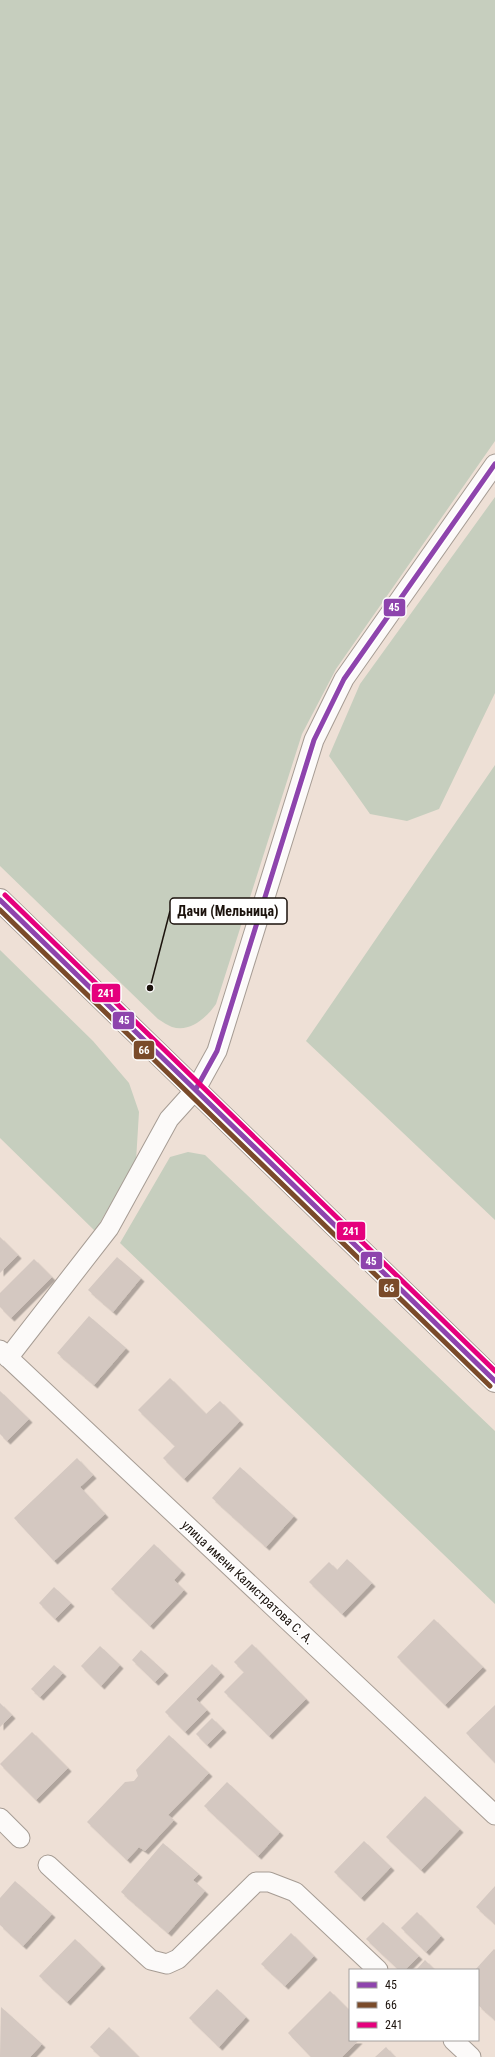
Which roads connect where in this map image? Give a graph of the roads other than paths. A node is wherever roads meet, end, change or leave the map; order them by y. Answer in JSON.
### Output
{"nodes":[{"id":1,"x":495,"y":464,"type":"edge"},
{"id":2,"x":0,"y":900,"type":"edge"},
{"id":3,"x":196,"y":1089,"type":"junction"},
{"id":4,"x":4,"y":1354,"type":"edge"},
{"id":5,"x":495,"y":1381,"type":"edge"},
{"id":6,"x":495,"y":1815,"type":"edge"},
{"id":7,"x":0,"y":1818,"type":"edge"},
{"id":8,"x":20,"y":1838,"type":"dead end"},
{"id":9,"x":48,"y":1865,"type":"dead end"},
{"id":10,"x":377,"y":1969,"type":"edge"},
{"id":11,"x":454,"y":2041,"type":"edge"},
{"id":12,"x":471,"y":2057,"type":"edge"}],
"edges":[{"from":1,"to":3,"type":"street"},
{"from":2,"to":3,"type":"main road"},
{"from":3,"to":4,"type":"street"},
{"from":3,"to":5,"type":"main road"},
{"from":4,"to":6,"type":"street","name":"улица имени Калистратова С. А."},
{"from":7,"to":8,"type":"street"},
{"from":9,"to":10,"type":"street"},
{"from":11,"to":12,"type":"street"}]}
